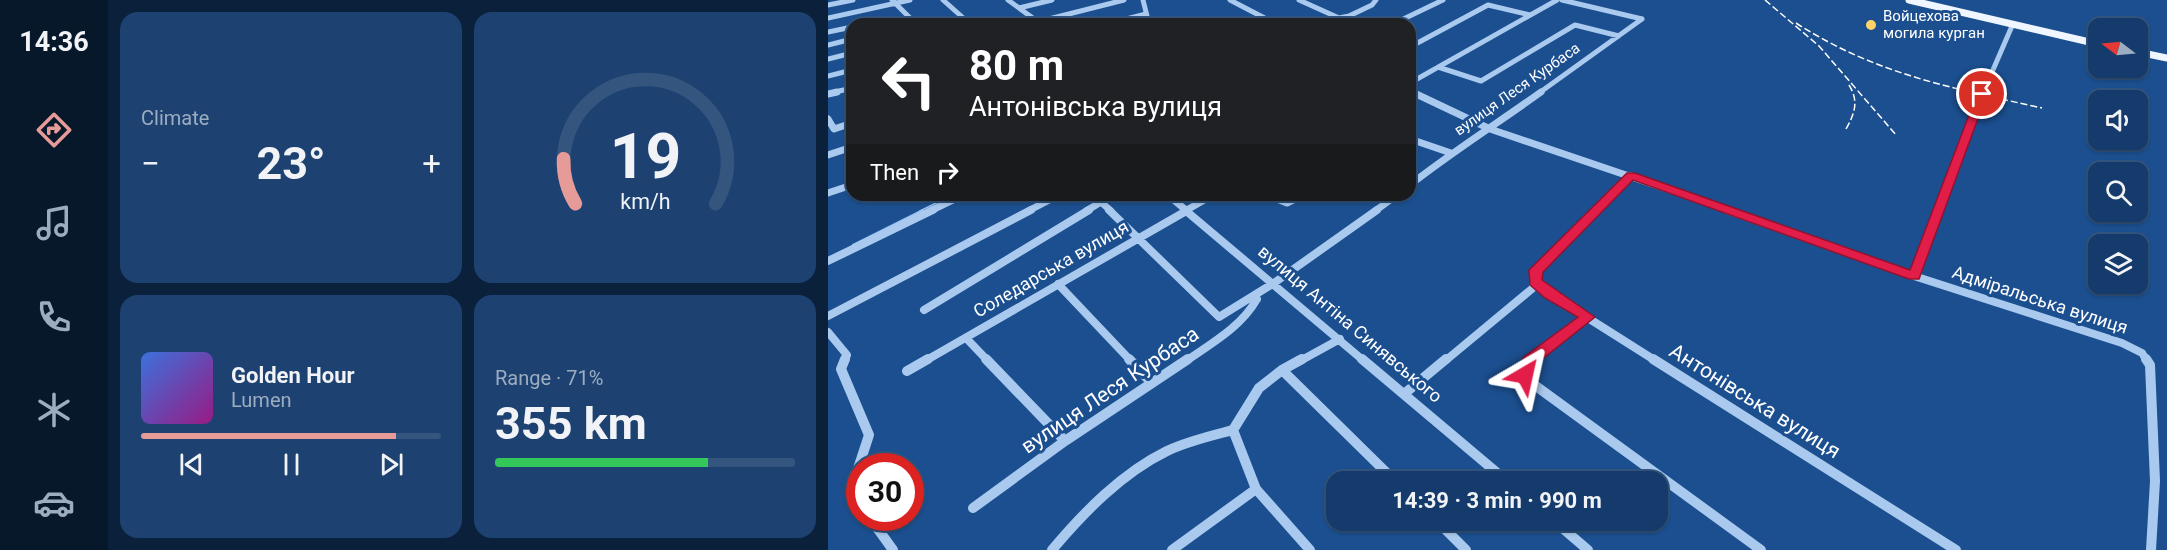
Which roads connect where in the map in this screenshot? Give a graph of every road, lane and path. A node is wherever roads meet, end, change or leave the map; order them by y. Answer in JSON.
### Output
{"nodes":[{"id":1,"x":853,"y":0,"type":"edge"},
{"id":2,"x":910,"y":0,"type":"edge"},
{"id":3,"x":943,"y":0,"type":"edge"},
{"id":4,"x":1008,"y":0,"type":"edge"},
{"id":5,"x":1053,"y":0,"type":"edge"},
{"id":6,"x":1124,"y":0,"type":"edge"},
{"id":7,"x":1143,"y":0,"type":"edge"},
{"id":8,"x":1230,"y":0,"type":"edge"},
{"id":9,"x":1299,"y":0,"type":"edge"},
{"id":10,"x":1377,"y":0,"type":"edge"},
{"id":11,"x":1443,"y":0,"type":"edge"},
{"id":12,"x":1557,"y":0,"type":"edge"},
{"id":13,"x":1562,"y":0,"type":"edge"},
{"id":14,"x":1909,"y":0,"type":"edge"},
{"id":15,"x":835,"y":2,"type":"edge"},
{"id":16,"x":893,"y":2,"type":"edge"},
{"id":17,"x":828,"y":5,"type":"edge"},
{"id":18,"x":1019,"y":8,"type":"junction"},
{"id":19,"x":1146,"y":14,"type":"junction"},
{"id":20,"x":1530,"y":15,"type":"junction"},
{"id":21,"x":1349,"y":16,"type":"junction"},
{"id":22,"x":828,"y":18,"type":"edge"},
{"id":23,"x":910,"y":18,"type":"edge"},
{"id":24,"x":963,"y":18,"type":"edge"},
{"id":25,"x":1033,"y":18,"type":"edge"},
{"id":26,"x":1058,"y":18,"type":"edge"},
{"id":27,"x":1130,"y":18,"type":"edge"},
{"id":28,"x":1147,"y":18,"type":"edge"},
{"id":29,"x":1264,"y":18,"type":"edge"},
{"id":30,"x":1345,"y":18,"type":"edge"},
{"id":31,"x":1406,"y":18,"type":"edge"},
{"id":32,"x":2012,"y":26,"type":"junction"},
{"id":33,"x":846,"y":28,"type":"edge"},
{"id":34,"x":828,"y":32,"type":"edge"},
{"id":35,"x":1619,"y":36,"type":"junction"},
{"id":36,"x":846,"y":40,"type":"edge"},
{"id":37,"x":2088,"y":42,"type":"edge"},
{"id":38,"x":1416,"y":43,"type":"edge"},
{"id":39,"x":828,"y":45,"type":"edge"},
{"id":40,"x":846,"y":54,"type":"edge"},
{"id":41,"x":2148,"y":54,"type":"edge"},
{"id":42,"x":828,"y":58,"type":"edge"},
{"id":43,"x":2167,"y":58,"type":"edge"},
{"id":44,"x":1438,"y":68,"type":"junction"},
{"id":45,"x":846,"y":72,"type":"edge"},
{"id":46,"x":828,"y":76,"type":"edge"},
{"id":47,"x":1416,"y":80,"type":"edge"},
{"id":48,"x":846,"y":90,"type":"edge"},
{"id":49,"x":828,"y":94,"type":"edge"},
{"id":50,"x":1416,"y":94,"type":"edge"},
{"id":51,"x":828,"y":119,"type":"edge"},
{"id":52,"x":846,"y":125,"type":"edge"},
{"id":53,"x":1490,"y":129,"type":"junction"},
{"id":54,"x":1416,"y":141,"type":"edge"},
{"id":55,"x":846,"y":149,"type":"edge"},
{"id":56,"x":1451,"y":153,"type":"junction"},
{"id":57,"x":828,"y":155,"type":"edge"},
{"id":58,"x":1631,"y":176,"type":"junction"},
{"id":59,"x":1416,"y":180,"type":"edge"},
{"id":60,"x":846,"y":187,"type":"edge"},
{"id":61,"x":828,"y":193,"type":"edge"},
{"id":62,"x":951,"y":201,"type":"edge"},
{"id":63,"x":1047,"y":201,"type":"edge"},
{"id":64,"x":1175,"y":201,"type":"edge"},
{"id":65,"x":1202,"y":201,"type":"edge"},
{"id":66,"x":1389,"y":201,"type":"edge"},
{"id":67,"x":1101,"y":202,"type":"joint"},
{"id":68,"x":1186,"y":210,"type":"junction"},
{"id":69,"x":1139,"y":237,"type":"junction"},
{"id":70,"x":828,"y":261,"type":"edge"},
{"id":71,"x":1914,"y":276,"type":"junction"},
{"id":72,"x":1535,"y":282,"type":"junction"},
{"id":73,"x":1274,"y":283,"type":"junction"},
{"id":74,"x":1058,"y":284,"type":"junction"},
{"id":75,"x":1254,"y":296,"type":"junction"},
{"id":76,"x":924,"y":310,"type":"dead end"},
{"id":77,"x":828,"y":316,"type":"edge"},
{"id":78,"x":1588,"y":317,"type":"junction"},
{"id":79,"x":828,"y":332,"type":"edge"},
{"id":80,"x":966,"y":338,"type":"junction"},
{"id":81,"x":1341,"y":339,"type":"junction"},
{"id":82,"x":1282,"y":370,"type":"junction"},
{"id":83,"x":907,"y":371,"type":"dead end"},
{"id":84,"x":1152,"y":383,"type":"junction"},
{"id":85,"x":1404,"y":394,"type":"junction"},
{"id":86,"x":1233,"y":430,"type":"junction"},
{"id":87,"x":1065,"y":441,"type":"junction"},
{"id":88,"x":863,"y":453,"type":"edge"},
{"id":89,"x":1385,"y":471,"type":"edge"},
{"id":90,"x":1495,"y":471,"type":"edge"},
{"id":91,"x":1256,"y":489,"type":"junction"},
{"id":92,"x":973,"y":508,"type":"dead end"},
{"id":93,"x":879,"y":531,"type":"edge"},
{"id":94,"x":1447,"y":531,"type":"edge"},
{"id":95,"x":1566,"y":531,"type":"edge"},
{"id":96,"x":892,"y":550,"type":"edge"},
{"id":97,"x":1052,"y":550,"type":"edge"},
{"id":98,"x":1172,"y":550,"type":"edge"},
{"id":99,"x":1310,"y":550,"type":"edge"},
{"id":100,"x":1466,"y":550,"type":"edge"},
{"id":101,"x":1588,"y":550,"type":"edge"},
{"id":102,"x":1761,"y":550,"type":"edge"},
{"id":103,"x":1956,"y":550,"type":"edge"},
{"id":104,"x":2151,"y":550,"type":"edge"}],
"edges":[{"from":1,"to":15,"type":"street"},
{"from":2,"to":16,"type":"street"},
{"from":3,"to":24,"type":"street"},
{"from":4,"to":18,"type":"street"},
{"from":5,"to":18,"type":"street"},
{"from":6,"to":26,"type":"street"},
{"from":7,"to":19,"type":"street"},
{"from":8,"to":29,"type":"street"},
{"from":9,"to":21,"type":"street"},
{"from":10,"to":21,"type":"street"},
{"from":11,"to":31,"type":"street"},
{"from":12,"to":20,"type":"street"},
{"from":13,"to":35,"type":"street","name":"вулиця Леся Курбаса"},
{"from":14,"to":32,"type":"main road"},
{"from":15,"to":17,"type":"street"},
{"from":16,"to":22,"type":"street"},
{"from":16,"to":23,"type":"street"},
{"from":18,"to":25,"type":"street"},
{"from":19,"to":27,"type":"street"},
{"from":19,"to":28,"type":"street"},
{"from":20,"to":38,"type":"street"},
{"from":20,"to":44,"type":"street"},
{"from":21,"to":30,"type":"street"},
{"from":32,"to":37,"type":"main road"},
{"from":32,"to":71,"type":"street"},
{"from":33,"to":34,"type":"street"},
{"from":35,"to":44,"type":"street"},
{"from":35,"to":53,"type":"street","name":"вулиця Леся Курбаса"},
{"from":36,"to":39,"type":"street"},
{"from":40,"to":42,"type":"street"},
{"from":41,"to":43,"type":"main road"},
{"from":44,"to":47,"type":"street"},
{"from":45,"to":46,"type":"street"},
{"from":48,"to":49,"type":"street"},
{"from":50,"to":53,"type":"street","name":"Адміральська вулиця"},
{"from":51,"to":52,"type":"street"},
{"from":53,"to":56,"type":"street","name":"вулиця Леся Курбаса"},
{"from":53,"to":58,"type":"street","name":"Адміральська вулиця"},
{"from":54,"to":56,"type":"street"},
{"from":55,"to":57,"type":"street"},
{"from":56,"to":59,"type":"street","name":"вулиця Леся Курбаса"},
{"from":58,"to":71,"type":"street","name":"Адміральська вулиця"},
{"from":58,"to":72,"type":"street"},
{"from":60,"to":61,"type":"street"},
{"from":62,"to":70,"type":"street"},
{"from":63,"to":77,"type":"street"},
{"from":64,"to":68,"type":"street","name":"вулиця Антіна Синявського"},
{"from":65,"to":68,"type":"street","name":"Соледарська вулиця"},
{"from":66,"to":73,"type":"street","name":"вулиця Леся Курбаса"},
{"from":67,"to":69,"type":"street"},
{"from":67,"to":76,"type":"street"},
{"from":68,"to":69,"type":"street","name":"Соледарська вулиця"},
{"from":68,"to":73,"type":"street","name":"вулиця Антіна Синявського"},
{"from":69,"to":74,"type":"street","name":"Соледарська вулиця"},
{"from":69,"to":75,"type":"street","name":"вулиця Леся Курбаса"},
{"from":71,"to":104,"type":"street","name":"Адміральська вулиця"},
{"from":72,"to":78,"type":"street","name":"Антонівська вулиця"},
{"from":72,"to":85,"type":"street"},
{"from":73,"to":75,"type":"street","name":"вулиця Леся Курбаса"},
{"from":73,"to":81,"type":"street","name":"вулиця Антіна Синявського"},
{"from":74,"to":80,"type":"street","name":"Соледарська вулиця"},
{"from":74,"to":84,"type":"street"},
{"from":75,"to":84,"type":"street","name":"вулиця Леся Курбаса"},
{"from":78,"to":102,"type":"street"},
{"from":78,"to":103,"type":"street","name":"Антонівська вулиця"},
{"from":79,"to":88,"type":"street"},
{"from":80,"to":83,"type":"street","name":"Соледарська вулиця"},
{"from":80,"to":87,"type":"street"},
{"from":81,"to":82,"type":"street"},
{"from":81,"to":85,"type":"street","name":"вулиця Антіна Синявського"},
{"from":82,"to":86,"type":"street"},
{"from":82,"to":89,"type":"street"},
{"from":84,"to":87,"type":"street","name":"вулиця Леся Курбаса"},
{"from":85,"to":90,"type":"street","name":"вулиця Антіна Синявського"},
{"from":86,"to":91,"type":"street"},
{"from":86,"to":97,"type":"street"},
{"from":87,"to":92,"type":"street","name":"вулиця Леся Курбаса"},
{"from":91,"to":98,"type":"street"},
{"from":91,"to":99,"type":"street"},
{"from":93,"to":96,"type":"street"},
{"from":94,"to":100,"type":"street"},
{"from":95,"to":101,"type":"street"}]}
